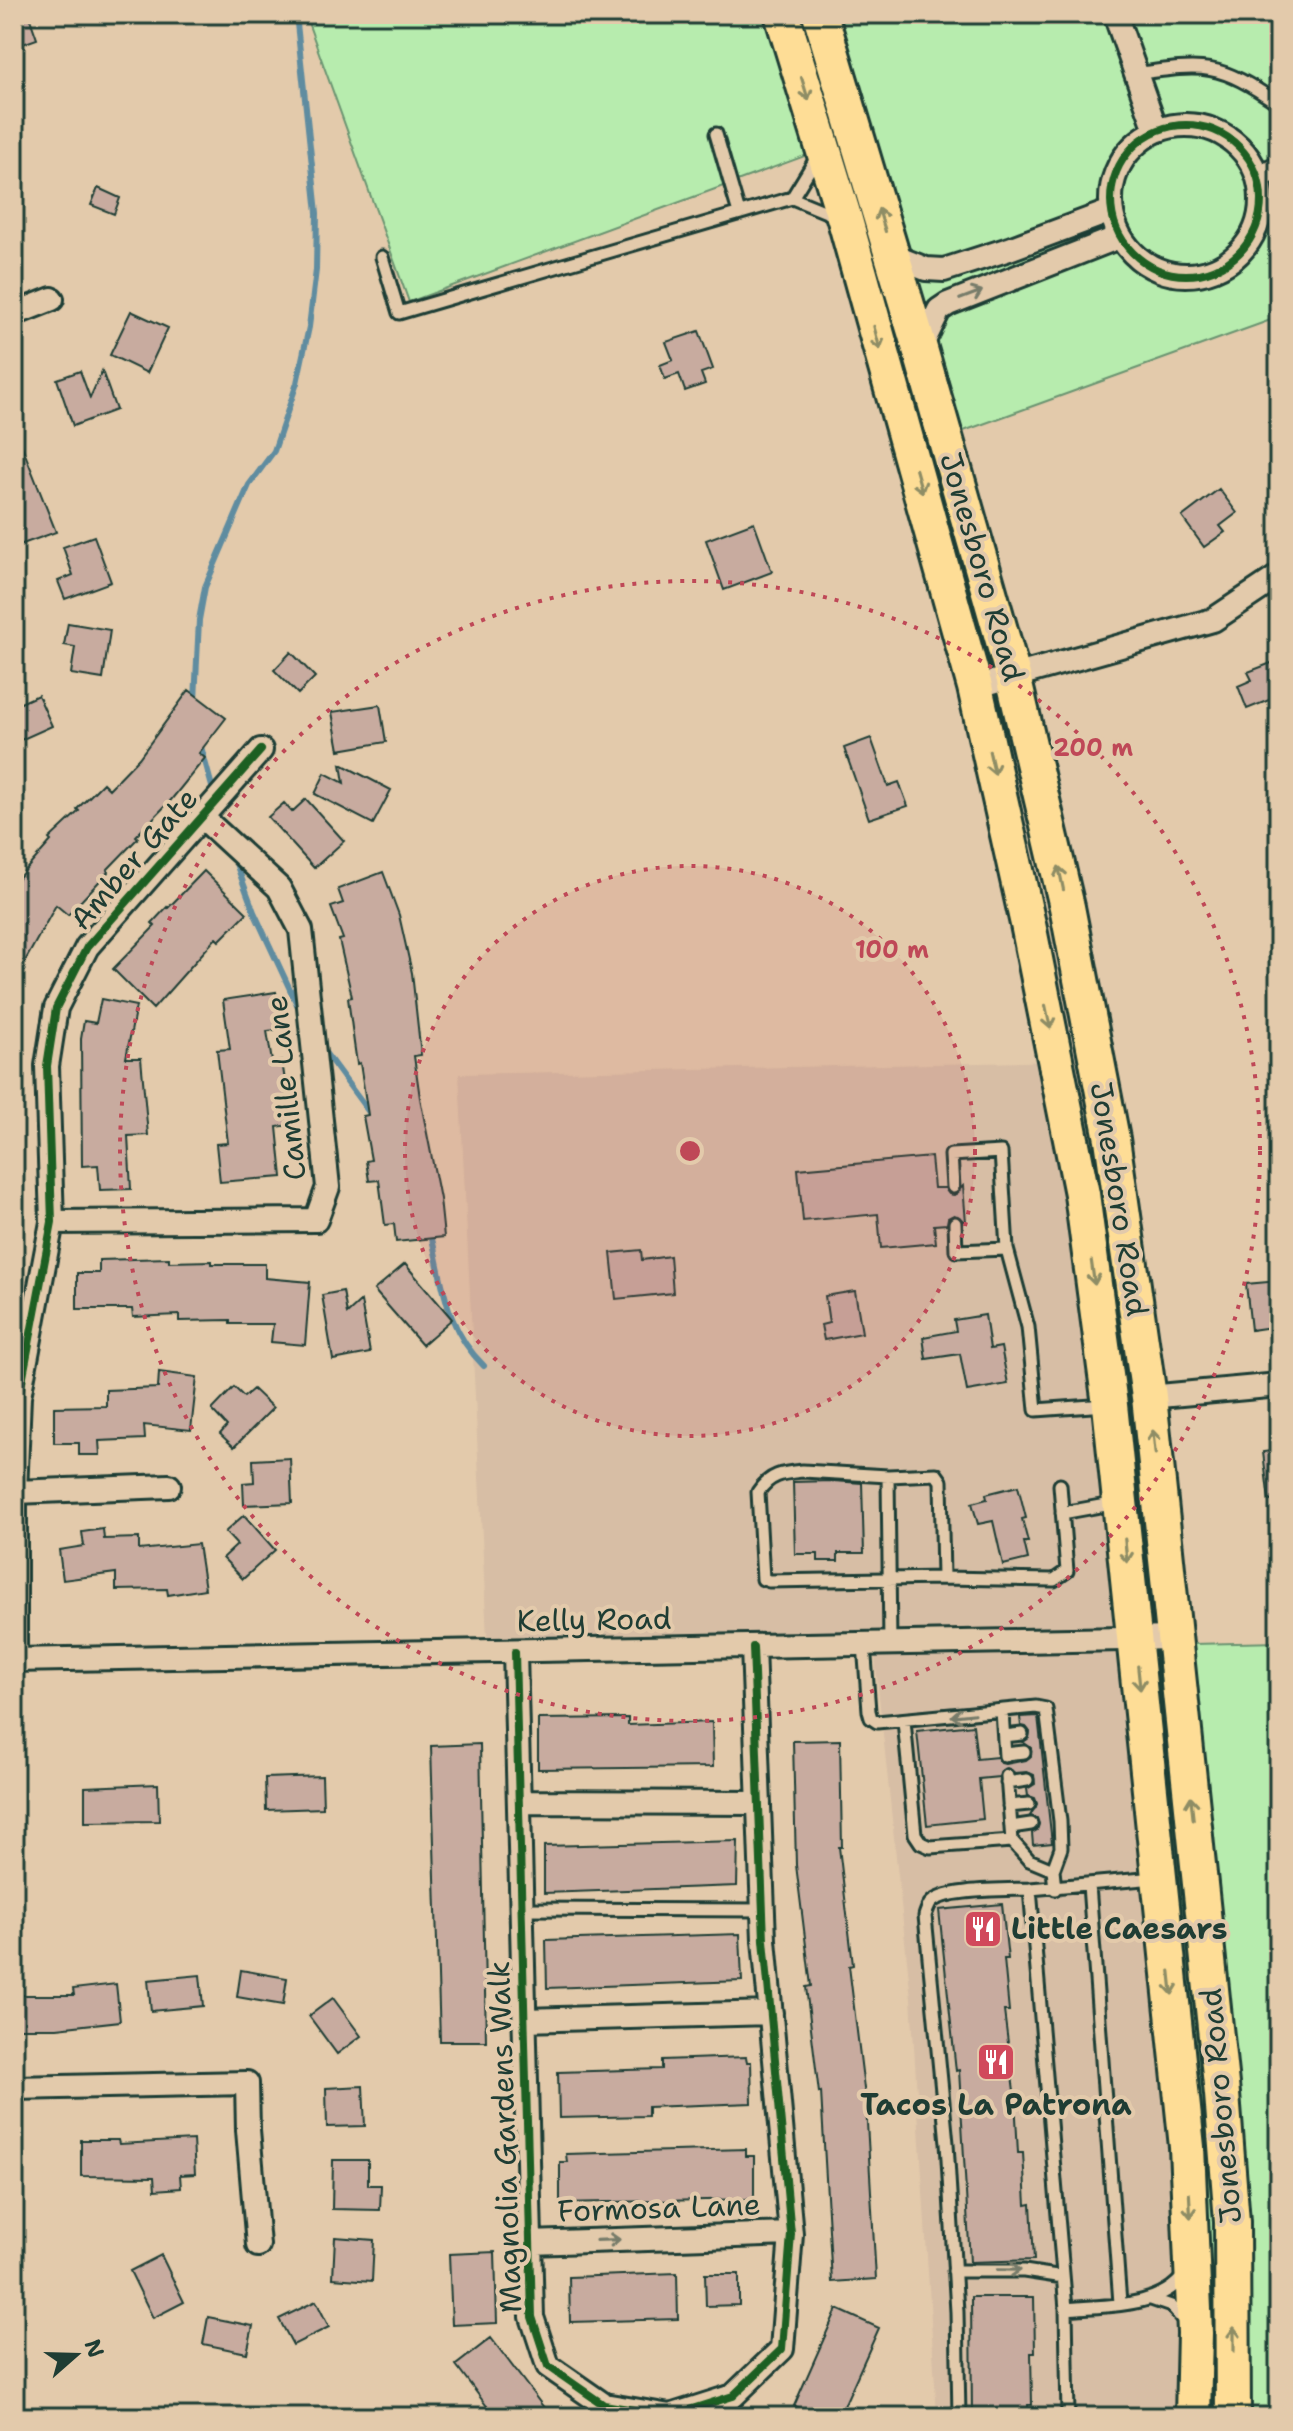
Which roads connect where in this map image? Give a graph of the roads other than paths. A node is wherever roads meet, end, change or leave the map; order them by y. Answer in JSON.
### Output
{"nodes":[{"id":1,"x":782,"y":14,"type":"edge"},
{"id":2,"x":820,"y":14,"type":"edge"},
{"id":3,"x":1115,"y":14,"type":"edge"},
{"id":4,"x":1135,"y":74,"type":"junction"},
{"id":5,"x":1279,"y":104,"type":"edge"},
{"id":6,"x":1156,"y":130,"type":"junction"},
{"id":7,"x":716,"y":134,"type":"dead end"},
{"id":8,"x":823,"y":146,"type":"junction"},
{"id":9,"x":1268,"y":172,"type":"edge"},
{"id":10,"x":792,"y":198,"type":"junction"},
{"id":11,"x":1111,"y":211,"type":"junction"},
{"id":12,"x":739,"y":213,"type":"junction"},
{"id":13,"x":845,"y":220,"type":"junction"},
{"id":14,"x":1119,"y":237,"type":"junction"},
{"id":15,"x":1009,"y":249,"type":"junction"},
{"id":16,"x":893,"y":256,"type":"junction"},
{"id":17,"x":382,"y":257,"type":"dead end"},
{"id":18,"x":1019,"y":277,"type":"junction"},
{"id":19,"x":52,"y":299,"type":"dead end"},
{"id":20,"x":14,"y":314,"type":"edge"},
{"id":21,"x":920,"y":349,"type":"junction"},
{"id":22,"x":1279,"y":576,"type":"edge"},
{"id":23,"x":1013,"y":676,"type":"junction"},
{"id":24,"x":975,"y":687,"type":"junction"},
{"id":25,"x":261,"y":750,"type":"dead end"},
{"id":26,"x":203,"y":818,"type":"junction"},
{"id":27,"x":953,"y":1187,"type":"dead end"},
{"id":28,"x":52,"y":1222,"type":"junction"},
{"id":29,"x":955,"y":1223,"type":"dead end"},
{"id":30,"x":1007,"y":1249,"type":"junction"},
{"id":31,"x":1279,"y":1385,"type":"edge"},
{"id":32,"x":1149,"y":1397,"type":"junction"},
{"id":33,"x":1110,"y":1405,"type":"junction"},
{"id":34,"x":888,"y":1476,"type":"junction"},
{"id":35,"x":1060,"y":1485,"type":"dead end"},
{"id":36,"x":169,"y":1486,"type":"dead end"},
{"id":37,"x":15,"y":1492,"type":"edge"},
{"id":38,"x":1120,"y":1503,"type":"junction"},
{"id":39,"x":1062,"y":1513,"type":"junction"},
{"id":40,"x":943,"y":1578,"type":"junction"},
{"id":41,"x":888,"y":1579,"type":"junction"},
{"id":42,"x":15,"y":1628,"type":"edge"},
{"id":43,"x":1175,"y":1638,"type":"junction"},
{"id":44,"x":1135,"y":1639,"type":"junction"},
{"id":45,"x":864,"y":1644,"type":"junction"},
{"id":46,"x":890,"y":1644,"type":"junction"},
{"id":47,"x":753,"y":1647,"type":"junction"},
{"id":48,"x":515,"y":1652,"type":"junction"},
{"id":49,"x":15,"y":1660,"type":"edge"},
{"id":50,"x":1002,"y":1711,"type":"junction"},
{"id":51,"x":904,"y":1721,"type":"junction"},
{"id":52,"x":1022,"y":1734,"type":"dead end"},
{"id":53,"x":1004,"y":1736,"type":"junction"},
{"id":54,"x":1024,"y":1752,"type":"dead end"},
{"id":55,"x":1027,"y":1780,"type":"dead end"},
{"id":56,"x":519,"y":1802,"type":"junction"},
{"id":57,"x":759,"y":1803,"type":"junction"},
{"id":58,"x":1029,"y":1804,"type":"dead end"},
{"id":59,"x":1009,"y":1806,"type":"junction"},
{"id":60,"x":1031,"y":1824,"type":"dead end"},
{"id":61,"x":1011,"y":1827,"type":"junction"},
{"id":62,"x":1012,"y":1841,"type":"junction"},
{"id":63,"x":1053,"y":1870,"type":"junction"},
{"id":64,"x":1160,"y":1877,"type":"junction"},
{"id":65,"x":1089,"y":1885,"type":"junction"},
{"id":66,"x":1030,"y":1889,"type":"junction"},
{"id":67,"x":1055,"y":1889,"type":"junction"},
{"id":68,"x":521,"y":1909,"type":"junction"},
{"id":69,"x":763,"y":1910,"type":"junction"},
{"id":70,"x":771,"y":2013,"type":"junction"},
{"id":71,"x":524,"y":2020,"type":"junction"},
{"id":72,"x":14,"y":2088,"type":"edge"},
{"id":73,"x":791,"y":2234,"type":"junction"},
{"id":74,"x":530,"y":2243,"type":"junction"},
{"id":75,"x":258,"y":2245,"type":"dead end"},
{"id":76,"x":1192,"y":2264,"type":"junction"},
{"id":77,"x":954,"y":2271,"type":"junction"},
{"id":78,"x":1063,"y":2277,"type":"junction"},
{"id":79,"x":1151,"y":2299,"type":"junction"},
{"id":80,"x":1120,"y":2303,"type":"junction"},
{"id":81,"x":1066,"y":2309,"type":"junction"},
{"id":82,"x":1195,"y":2333,"type":"junction"},
{"id":83,"x":959,"y":2417,"type":"edge"},
{"id":84,"x":1068,"y":2417,"type":"edge"},
{"id":85,"x":1193,"y":2417,"type":"edge"},
{"id":86,"x":1233,"y":2417,"type":"edge"}],
"edges":[{"from":1,"to":8,"type":"main road","name":"Jonesboro Road","one_way":true},
{"from":16,"to":2,"type":"main road","name":"Jonesboro Road","one_way":true},
{"from":3,"to":4,"type":"street"},
{"from":4,"to":5,"type":"lane"},
{"from":4,"to":6,"type":"street"},
{"from":6,"to":9,"type":"street"},
{"from":6,"to":11,"type":"street"},
{"from":7,"to":12,"type":"lane"},
{"from":8,"to":10,"type":"lane"},
{"from":8,"to":13,"type":"main road","name":"Jonesboro Road"},
{"from":9,"to":14,"type":"street"},
{"from":10,"to":12,"type":"lane"},
{"from":10,"to":13,"type":"lane"},
{"from":11,"to":14,"type":"street"},
{"from":11,"to":15,"type":"street"},
{"from":12,"to":17,"type":"lane"},
{"from":13,"to":24,"type":"main road","name":"Jonesboro Road","one_way":true},
{"from":14,"to":18,"type":"street"},
{"from":15,"to":16,"type":"street"},
{"from":15,"to":18,"type":"lane"},
{"from":16,"to":21,"type":"main road","name":"Jonesboro Road"},
{"from":21,"to":18,"type":"street","one_way":true},
{"from":19,"to":20,"type":"street"},
{"from":21,"to":23,"type":"main road","name":"Jonesboro Road"},
{"from":22,"to":23,"type":"street"},
{"from":23,"to":24,"type":"street"},
{"from":32,"to":23,"type":"main road","name":"Jonesboro Road","one_way":true},
{"from":24,"to":33,"type":"main road","name":"Jonesboro Road","one_way":true},
{"from":25,"to":26,"type":"street","name":"Amber Gate"},
{"from":26,"to":28,"type":"street","name":"Amber Gate"},
{"from":26,"to":28,"type":"street","name":"Camille Lane"},
{"from":27,"to":30,"type":"lane"},
{"from":28,"to":37,"type":"street","name":"Amber Gate"},
{"from":29,"to":30,"type":"lane"},
{"from":30,"to":33,"type":"lane"},
{"from":31,"to":32,"type":"street"},
{"from":43,"to":32,"type":"main road","name":"Jonesboro Road","one_way":true},
{"from":33,"to":38,"type":"main road","name":"Jonesboro Road"},
{"from":34,"to":40,"type":"lane"},
{"from":34,"to":41,"type":"lane"},
{"from":34,"to":41,"type":"lane"},
{"from":35,"to":39,"type":"lane"},
{"from":36,"to":37,"type":"street"},
{"from":37,"to":42,"type":"street","name":"Amber Gate"},
{"from":38,"to":39,"type":"lane"},
{"from":38,"to":44,"type":"main road","name":"Jonesboro Road","one_way":true},
{"from":39,"to":40,"type":"lane"},
{"from":40,"to":41,"type":"lane"},
{"from":41,"to":46,"type":"lane"},
{"from":42,"to":49,"type":"street","name":"Amber Gate"},
{"from":43,"to":44,"type":"street","name":"Kelly Road"},
{"from":86,"to":43,"type":"main road","name":"Jonesboro Road","one_way":true},
{"from":44,"to":46,"type":"street","name":"Kelly Road"},
{"from":44,"to":64,"type":"main road","name":"Jonesboro Road","one_way":true},
{"from":45,"to":46,"type":"street","name":"Kelly Road"},
{"from":45,"to":47,"type":"street","name":"Kelly Road"},
{"from":45,"to":51,"type":"lane"},
{"from":47,"to":48,"type":"street","name":"Kelly Road"},
{"from":47,"to":57,"type":"street","name":"Magnolia Gardens Walk"},
{"from":48,"to":49,"type":"street","name":"Kelly Road"},
{"from":48,"to":56,"type":"street","name":"Magnolia Gardens Walk"},
{"from":50,"to":51,"type":"lane","one_way":true},
{"from":50,"to":53,"type":"lane"},
{"from":50,"to":63,"type":"lane"},
{"from":51,"to":62,"type":"lane"},
{"from":52,"to":53,"type":"lane"},
{"from":53,"to":54,"type":"lane"},
{"from":55,"to":59,"type":"lane"},
{"from":56,"to":57,"type":"street"},
{"from":56,"to":68,"type":"street","name":"Magnolia Gardens Walk"},
{"from":57,"to":69,"type":"street","name":"Magnolia Gardens Walk"},
{"from":58,"to":59,"type":"lane"},
{"from":59,"to":61,"type":"lane"},
{"from":60,"to":61,"type":"lane"},
{"from":61,"to":62,"type":"lane"},
{"from":62,"to":63,"type":"lane"},
{"from":63,"to":67,"type":"lane"},
{"from":64,"to":65,"type":"lane"},
{"from":64,"to":76,"type":"main road","name":"Jonesboro Road","one_way":true},
{"from":65,"to":67,"type":"lane"},
{"from":65,"to":80,"type":"lane"},
{"from":66,"to":67,"type":"lane"},
{"from":66,"to":77,"type":"lane"},
{"from":66,"to":78,"type":"lane"},
{"from":68,"to":69,"type":"lane"},
{"from":68,"to":71,"type":"street","name":"Magnolia Gardens Walk"},
{"from":69,"to":70,"type":"street","name":"Magnolia Gardens Walk"},
{"from":70,"to":71,"type":"street"},
{"from":70,"to":73,"type":"street","name":"Magnolia Gardens Walk"},
{"from":71,"to":74,"type":"street","name":"Magnolia Gardens Walk"},
{"from":72,"to":75,"type":"street"},
{"from":74,"to":73,"type":"street","name":"Formosa Lane","one_way":true},
{"from":73,"to":74,"type":"street","name":"Magnolia Gardens Walk"},
{"from":76,"to":79,"type":"lane"},
{"from":76,"to":82,"type":"main road","name":"Jonesboro Road"},
{"from":77,"to":78,"type":"lane","one_way":true},
{"from":77,"to":83,"type":"lane"},
{"from":78,"to":81,"type":"lane"},
{"from":79,"to":80,"type":"lane"},
{"from":79,"to":82,"type":"lane"},
{"from":80,"to":81,"type":"lane"},
{"from":81,"to":84,"type":"lane"},
{"from":82,"to":85,"type":"main road","name":"Jonesboro Road"}]}
